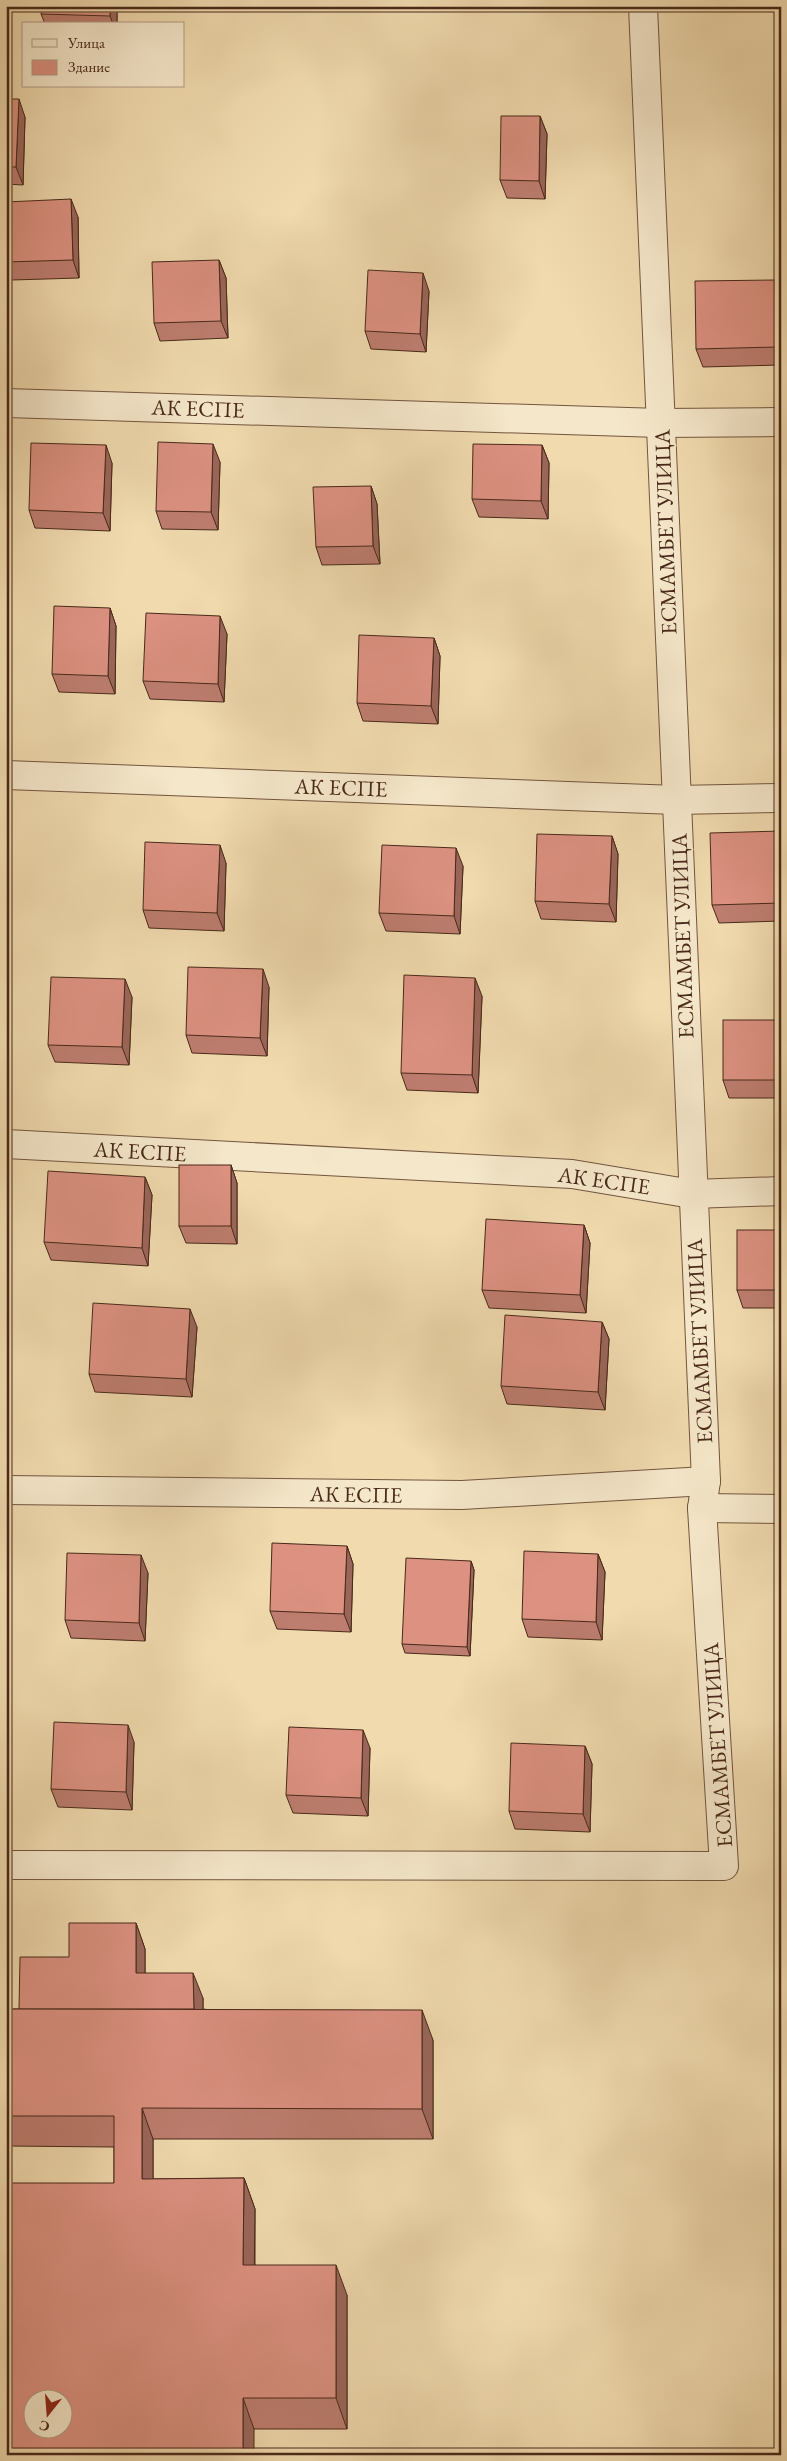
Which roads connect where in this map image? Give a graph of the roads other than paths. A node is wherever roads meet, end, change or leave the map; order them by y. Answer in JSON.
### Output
{"nodes":[{"id":1,"x":643,"y":6,"type":"edge"},
{"id":2,"x":6,"y":403,"type":"edge"},
{"id":3,"x":660,"y":422,"type":"junction"},
{"id":4,"x":781,"y":422,"type":"edge"},
{"id":5,"x":6,"y":775,"type":"edge"},
{"id":6,"x":781,"y":798,"type":"edge"},
{"id":7,"x":676,"y":800,"type":"junction"},
{"id":8,"x":6,"y":1144,"type":"edge"},
{"id":9,"x":781,"y":1192,"type":"edge"},
{"id":10,"x":692,"y":1194,"type":"junction"},
{"id":11,"x":706,"y":1480,"type":"junction"},
{"id":12,"x":6,"y":1490,"type":"edge"},
{"id":13,"x":702,"y":1508,"type":"junction"},
{"id":14,"x":781,"y":1509,"type":"edge"},
{"id":15,"x":6,"y":1865,"type":"edge"}],
"edges":[{"from":1,"to":3,"type":"street","name":"ЕСМАМБЕТ УЛИЦА"},
{"from":2,"to":3,"type":"street","name":"АК ЕСПЕ"},
{"from":3,"to":4,"type":"street","name":"АК ЕСПЕ"},
{"from":3,"to":7,"type":"street","name":"ЕСМАМБЕТ УЛИЦА"},
{"from":5,"to":7,"type":"street","name":"АК ЕСПЕ"},
{"from":6,"to":7,"type":"street","name":"АК ЕСПЕ"},
{"from":7,"to":10,"type":"street","name":"ЕСМАМБЕТ УЛИЦА"},
{"from":8,"to":10,"type":"street","name":"АК ЕСПЕ"},
{"from":9,"to":10,"type":"street","name":"АК ЕСПЕ"},
{"from":10,"to":11,"type":"street","name":"ЕСМАМБЕТ УЛИЦА"},
{"from":11,"to":12,"type":"street","name":"АК ЕСПЕ"},
{"from":11,"to":13,"type":"street","name":"ЕСМАМБЕТ УЛИЦА"},
{"from":13,"to":14,"type":"street"},
{"from":13,"to":15,"type":"street","name":"ЕСМАМБЕТ УЛИЦА"}]}
